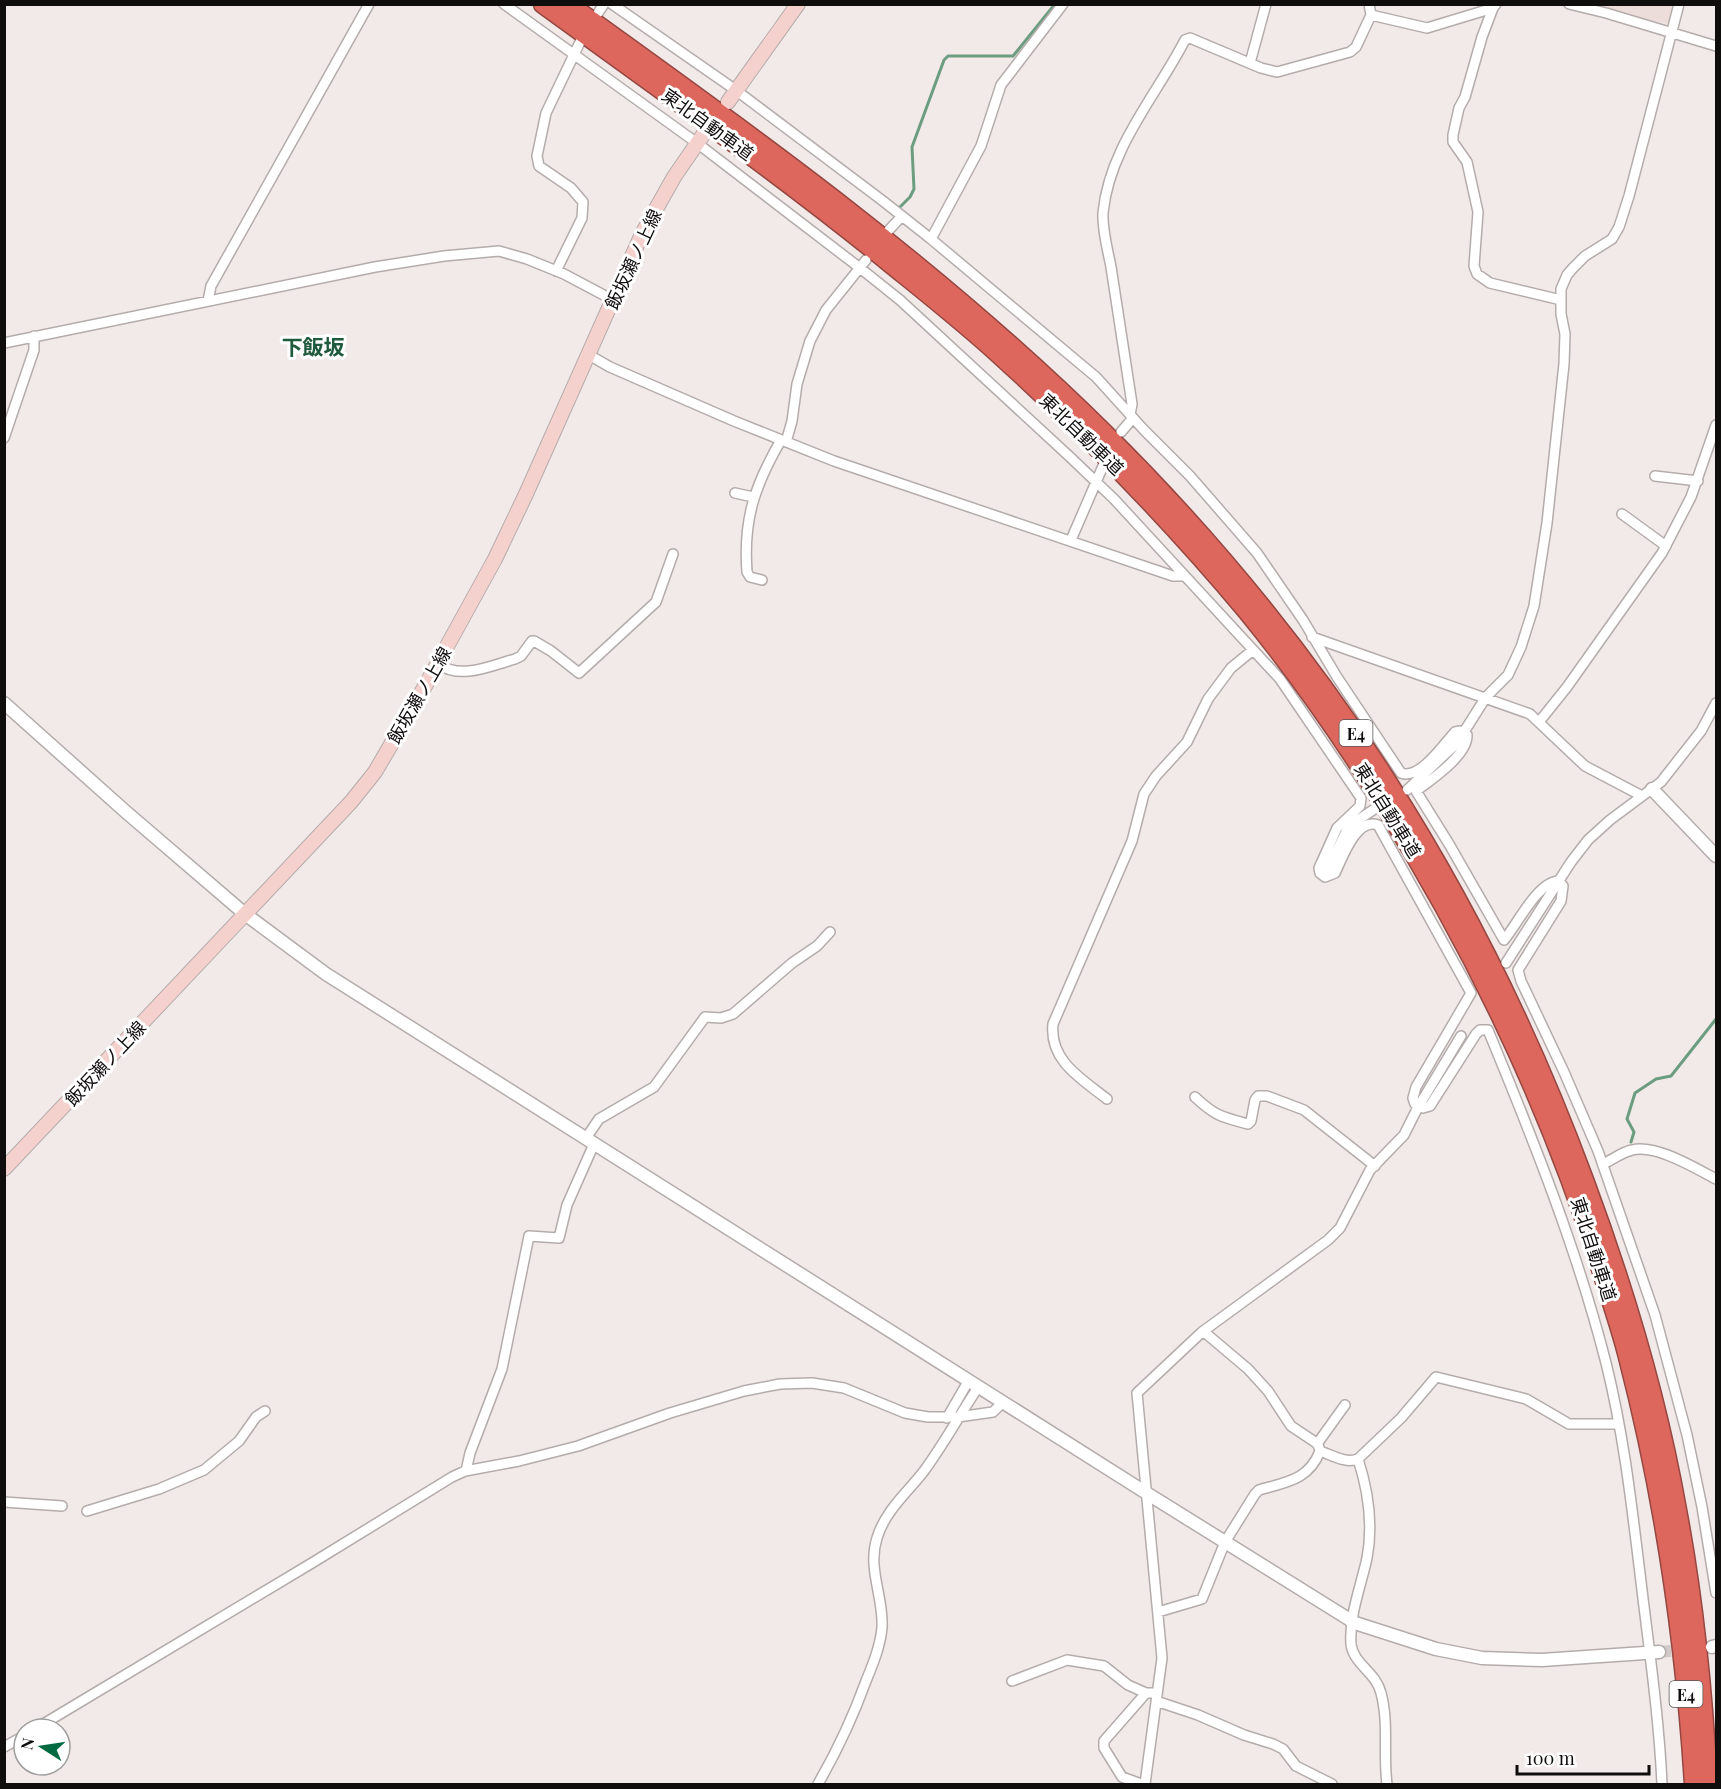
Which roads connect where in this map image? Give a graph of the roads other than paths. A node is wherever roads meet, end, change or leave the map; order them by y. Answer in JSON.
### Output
{"nodes":[{"id":1,"x":369,"y":4,"type":"edge"},
{"id":2,"x":504,"y":4,"type":"edge"},
{"id":3,"x":543,"y":4,"type":"edge"},
{"id":4,"x":568,"y":4,"type":"edge"},
{"id":5,"x":612,"y":4,"type":"edge"},
{"id":6,"x":798,"y":4,"type":"edge"},
{"id":7,"x":1063,"y":4,"type":"edge"},
{"id":8,"x":1266,"y":4,"type":"edge"},
{"id":9,"x":1369,"y":4,"type":"edge"},
{"id":10,"x":1569,"y":4,"type":"edge"},
{"id":11,"x":1679,"y":4,"type":"edge"},
{"id":12,"x":1494,"y":6,"type":"edge"},
{"id":13,"x":1371,"y":15,"type":"junction"},
{"id":14,"x":1671,"y":32,"type":"junction"},
{"id":15,"x":581,"y":40,"type":"dead end"},
{"id":16,"x":1716,"y":46,"type":"edge"},
{"id":17,"x":574,"y":55,"type":"junction"},
{"id":18,"x":1250,"y":63,"type":"junction"},
{"id":19,"x":737,"y":91,"type":"junction"},
{"id":20,"x":728,"y":102,"type":"dead end"},
{"id":21,"x":701,"y":137,"type":"junction"},
{"id":22,"x":902,"y":216,"type":"junction"},
{"id":23,"x":888,"y":231,"type":"dead end"},
{"id":24,"x":931,"y":238,"type":"junction"},
{"id":25,"x":863,"y":264,"type":"junction"},
{"id":26,"x":556,"y":271,"type":"junction"},
{"id":27,"x":613,"y":300,"type":"junction"},
{"id":28,"x":1561,"y":300,"type":"junction"},
{"id":29,"x":208,"y":301,"type":"junction"},
{"id":30,"x":34,"y":336,"type":"junction"},
{"id":31,"x":4,"y":343,"type":"edge"},
{"id":32,"x":589,"y":355,"type":"junction"},
{"id":33,"x":1131,"y":417,"type":"junction"},
{"id":34,"x":1716,"y":424,"type":"edge"},
{"id":35,"x":1121,"y":432,"type":"dead end"},
{"id":36,"x":4,"y":438,"type":"edge"},
{"id":37,"x":783,"y":441,"type":"junction"},
{"id":38,"x":1706,"y":455,"type":"junction"},
{"id":39,"x":1716,"y":460,"type":"edge"},
{"id":40,"x":1103,"y":466,"type":"dead end"},
{"id":41,"x":1655,"y":476,"type":"dead end"},
{"id":42,"x":1698,"y":481,"type":"junction"},
{"id":43,"x":1096,"y":482,"type":"junction"},
{"id":44,"x":735,"y":494,"type":"dead end"},
{"id":45,"x":753,"y":497,"type":"junction"},
{"id":46,"x":1622,"y":514,"type":"dead end"},
{"id":47,"x":1071,"y":540,"type":"junction"},
{"id":48,"x":1666,"y":546,"type":"junction"},
{"id":49,"x":673,"y":554,"type":"dead end"},
{"id":50,"x":1185,"y":576,"type":"junction"},
{"id":51,"x":762,"y":580,"type":"dead end"},
{"id":52,"x":1312,"y":637,"type":"junction"},
{"id":53,"x":1253,"y":650,"type":"junction"},
{"id":54,"x":438,"y":664,"type":"junction"},
{"id":55,"x":1486,"y":697,"type":"junction"},
{"id":56,"x":4,"y":703,"type":"edge"},
{"id":57,"x":1716,"y":703,"type":"edge"},
{"id":58,"x":1539,"y":722,"type":"junction"},
{"id":59,"x":1464,"y":732,"type":"junction"},
{"id":60,"x":1407,"y":790,"type":"dead end"},
{"id":61,"x":1647,"y":793,"type":"junction"},
{"id":62,"x":1376,"y":808,"type":"dead end"},
{"id":63,"x":1716,"y":856,"type":"edge"},
{"id":64,"x":1324,"y":876,"type":"junction"},
{"id":65,"x":1559,"y":881,"type":"junction"},
{"id":66,"x":245,"y":914,"type":"junction"},
{"id":67,"x":830,"y":932,"type":"dead end"},
{"id":68,"x":1506,"y":963,"type":"dead end"},
{"id":69,"x":1461,"y":1036,"type":"dead end"},
{"id":70,"x":1195,"y":1097,"type":"dead end"},
{"id":71,"x":1107,"y":1099,"type":"dead end"},
{"id":72,"x":1419,"y":1107,"type":"junction"},
{"id":73,"x":590,"y":1141,"type":"junction"},
{"id":74,"x":1602,"y":1164,"type":"junction"},
{"id":75,"x":1375,"y":1166,"type":"junction"},
{"id":76,"x":4,"y":1170,"type":"edge"},
{"id":77,"x":1716,"y":1179,"type":"edge"},
{"id":78,"x":1203,"y":1331,"type":"junction"},
{"id":79,"x":974,"y":1383,"type":"junction"},
{"id":80,"x":1003,"y":1402,"type":"junction"},
{"id":81,"x":1345,"y":1405,"type":"dead end"},
{"id":82,"x":265,"y":1411,"type":"dead end"},
{"id":83,"x":958,"y":1417,"type":"junction"},
{"id":84,"x":947,"y":1418,"type":"junction"},
{"id":85,"x":1619,"y":1424,"type":"junction"},
{"id":86,"x":1318,"y":1447,"type":"junction"},
{"id":87,"x":1358,"y":1459,"type":"junction"},
{"id":88,"x":466,"y":1471,"type":"junction"},
{"id":89,"x":1148,"y":1494,"type":"junction"},
{"id":90,"x":4,"y":1502,"type":"edge"},
{"id":91,"x":62,"y":1506,"type":"dead end"},
{"id":92,"x":87,"y":1511,"type":"dead end"},
{"id":93,"x":1225,"y":1542,"type":"junction"},
{"id":94,"x":1716,"y":1593,"type":"edge"},
{"id":95,"x":1675,"y":1603,"type":"junction"},
{"id":96,"x":1158,"y":1612,"type":"junction"},
{"id":97,"x":1352,"y":1621,"type":"junction"},
{"id":98,"x":1655,"y":1653,"type":"junction"},
{"id":99,"x":1012,"y":1681,"type":"dead end"},
{"id":100,"x":1146,"y":1693,"type":"junction"},
{"id":101,"x":1157,"y":1697,"type":"junction"},
{"id":102,"x":55,"y":1717,"type":"edge"},
{"id":103,"x":818,"y":1785,"type":"edge"},
{"id":104,"x":1143,"y":1785,"type":"edge"},
{"id":105,"x":1332,"y":1785,"type":"edge"},
{"id":106,"x":1387,"y":1785,"type":"edge"},
{"id":107,"x":1662,"y":1785,"type":"edge"},
{"id":108,"x":1683,"y":1785,"type":"edge"},
{"id":109,"x":1694,"y":1785,"type":"edge"},
{"id":110,"x":1709,"y":1785,"type":"edge"}],
"edges":[{"from":1,"to":29,"type":"street"},
{"from":2,"to":17,"type":"street"},
{"from":3,"to":95,"type":"highway","name":"東北自動車道","number":"E4"},
{"from":4,"to":110,"type":"highway","name":"東北自動車道","number":"E4"},
{"from":5,"to":19,"type":"street"},
{"from":6,"to":19,"type":"main road"},
{"from":7,"to":24,"type":"street"},
{"from":8,"to":18,"type":"street"},
{"from":9,"to":13,"type":"street"},
{"from":10,"to":14,"type":"street"},
{"from":11,"to":14,"type":"street"},
{"from":12,"to":13,"type":"street"},
{"from":12,"to":28,"type":"street"},
{"from":13,"to":18,"type":"street"},
{"from":14,"to":16,"type":"street"},
{"from":14,"to":28,"type":"street"},
{"from":15,"to":17,"type":"street"},
{"from":17,"to":21,"type":"street"},
{"from":17,"to":26,"type":"street"},
{"from":18,"to":33,"type":"street"},
{"from":19,"to":20,"type":"main road"},
{"from":19,"to":22,"type":"street"},
{"from":21,"to":25,"type":"street"},
{"from":21,"to":27,"type":"main road","name":"飯坂瀬ノ上線"},
{"from":22,"to":23,"type":"street"},
{"from":22,"to":24,"type":"street"},
{"from":24,"to":33,"type":"street"},
{"from":25,"to":37,"type":"street"},
{"from":25,"to":43,"type":"street"},
{"from":26,"to":27,"type":"street"},
{"from":26,"to":29,"type":"street"},
{"from":27,"to":32,"type":"main road","name":"飯坂瀬ノ上線"},
{"from":28,"to":55,"type":"street"},
{"from":29,"to":30,"type":"street"},
{"from":30,"to":31,"type":"street"},
{"from":30,"to":36,"type":"street"},
{"from":32,"to":37,"type":"street"},
{"from":32,"to":54,"type":"main road","name":"飯坂瀬ノ上線"},
{"from":33,"to":35,"type":"street"},
{"from":33,"to":52,"type":"street"},
{"from":34,"to":38,"type":"street"},
{"from":37,"to":45,"type":"street"},
{"from":37,"to":47,"type":"street"},
{"from":38,"to":39,"type":"street"},
{"from":38,"to":42,"type":"street"},
{"from":40,"to":43,"type":"street"},
{"from":41,"to":42,"type":"street"},
{"from":42,"to":48,"type":"street"},
{"from":43,"to":47,"type":"street"},
{"from":43,"to":50,"type":"street"},
{"from":44,"to":45,"type":"street"},
{"from":45,"to":51,"type":"street"},
{"from":46,"to":48,"type":"street"},
{"from":47,"to":50,"type":"street"},
{"from":48,"to":58,"type":"street"},
{"from":49,"to":54,"type":"street"},
{"from":50,"to":53,"type":"street"},
{"from":52,"to":55,"type":"street"},
{"from":52,"to":59,"type":"street"},
{"from":53,"to":64,"type":"street"},
{"from":53,"to":71,"type":"street"},
{"from":54,"to":66,"type":"main road","name":"飯坂瀬ノ上線"},
{"from":55,"to":58,"type":"street"},
{"from":55,"to":59,"type":"street"},
{"from":56,"to":66,"type":"street"},
{"from":57,"to":61,"type":"street"},
{"from":58,"to":61,"type":"street"},
{"from":59,"to":60,"type":"street"},
{"from":59,"to":65,"type":"street"},
{"from":61,"to":63,"type":"street"},
{"from":61,"to":65,"type":"street"},
{"from":62,"to":64,"type":"street"},
{"from":64,"to":72,"type":"street"},
{"from":65,"to":68,"type":"street"},
{"from":65,"to":74,"type":"street"},
{"from":66,"to":73,"type":"street"},
{"from":66,"to":76,"type":"main road","name":"飯坂瀬ノ上線"},
{"from":67,"to":73,"type":"street"},
{"from":69,"to":72,"type":"street"},
{"from":70,"to":75,"type":"street"},
{"from":72,"to":75,"type":"street"},
{"from":72,"to":85,"type":"street"},
{"from":73,"to":79,"type":"street"},
{"from":73,"to":88,"type":"street"},
{"from":74,"to":77,"type":"street"},
{"from":74,"to":94,"type":"street"},
{"from":75,"to":78,"type":"street"},
{"from":78,"to":86,"type":"street"},
{"from":78,"to":89,"type":"street"},
{"from":79,"to":80,"type":"street"},
{"from":79,"to":83,"type":"street"},
{"from":79,"to":84,"type":"street"},
{"from":80,"to":83,"type":"street"},
{"from":80,"to":89,"type":"street"},
{"from":81,"to":86,"type":"street"},
{"from":82,"to":92,"type":"street"},
{"from":83,"to":84,"type":"street"},
{"from":83,"to":103,"type":"street"},
{"from":84,"to":88,"type":"street"},
{"from":85,"to":87,"type":"street"},
{"from":85,"to":98,"type":"street"},
{"from":86,"to":87,"type":"street"},
{"from":86,"to":93,"type":"street"},
{"from":87,"to":97,"type":"street"},
{"from":88,"to":102,"type":"street"},
{"from":89,"to":93,"type":"street"},
{"from":89,"to":96,"type":"street"},
{"from":90,"to":91,"type":"street"},
{"from":93,"to":96,"type":"street"},
{"from":93,"to":97,"type":"street"},
{"from":95,"to":108,"type":"highway"},
{"from":95,"to":109,"type":"highway","name":"東北自動車道","number":"E4"},
{"from":96,"to":101,"type":"street"},
{"from":97,"to":98,"type":"street"},
{"from":97,"to":106,"type":"street"},
{"from":98,"to":107,"type":"street"},
{"from":99,"to":100,"type":"street"},
{"from":100,"to":101,"type":"street"},
{"from":100,"to":104,"type":"street"},
{"from":101,"to":104,"type":"street"},
{"from":101,"to":105,"type":"street"}]}
